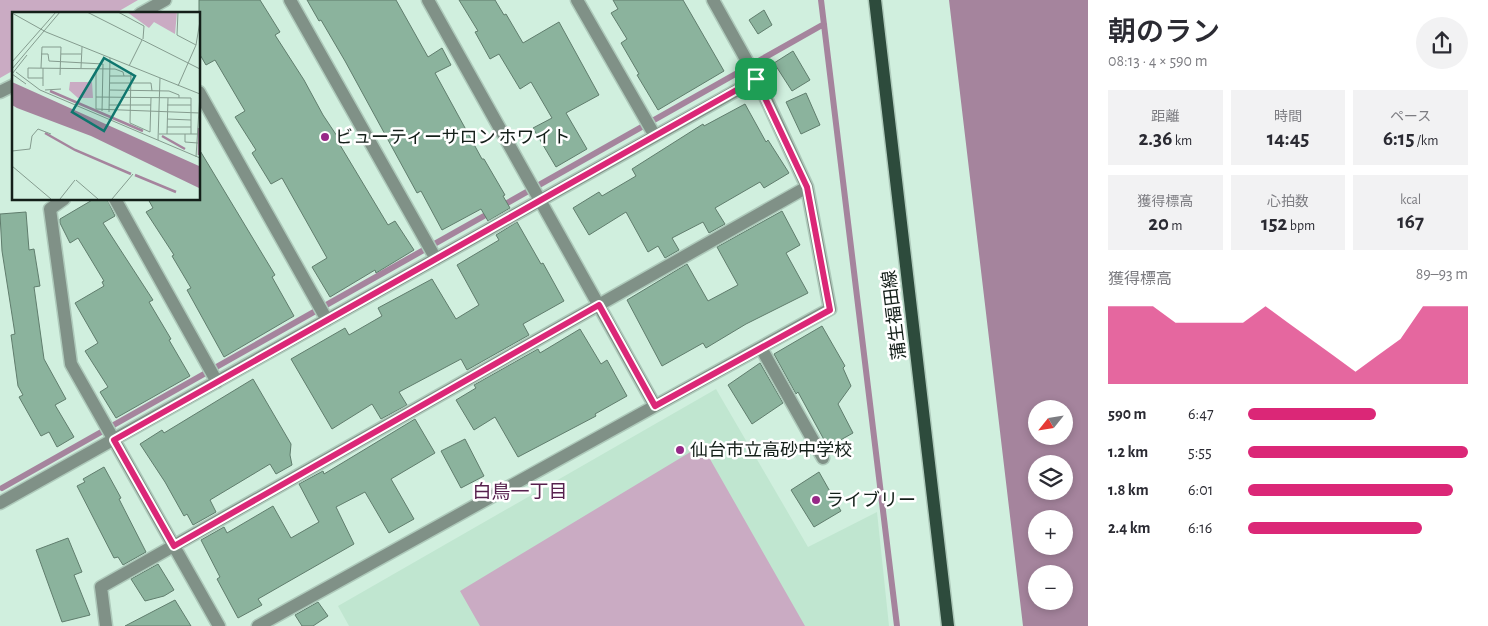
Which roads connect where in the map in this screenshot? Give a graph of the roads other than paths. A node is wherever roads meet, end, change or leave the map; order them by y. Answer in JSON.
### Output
{"nodes":[{"id":1,"x":165,"y":0,"type":"edge"},
{"id":2,"x":290,"y":0,"type":"edge"},
{"id":3,"x":428,"y":0,"type":"edge"},
{"id":4,"x":577,"y":0,"type":"edge"},
{"id":5,"x":713,"y":0,"type":"edge"},
{"id":6,"x":874,"y":0,"type":"edge"},
{"id":7,"x":148,"y":9,"type":"edge"},
{"id":8,"x":752,"y":71,"type":"junction"},
{"id":9,"x":12,"y":86,"type":"edge"},
{"id":10,"x":0,"y":92,"type":"edge"},
{"id":11,"x":200,"y":94,"type":"edge"},
{"id":12,"x":650,"y":128,"type":"junction"},
{"id":13,"x":807,"y":187,"type":"junction"},
{"id":14,"x":536,"y":192,"type":"junction"},
{"id":15,"x":62,"y":200,"type":"edge"},
{"id":16,"x":116,"y":200,"type":"edge"},
{"id":17,"x":431,"y":252,"type":"junction"},
{"id":18,"x":599,"y":305,"type":"junction"},
{"id":19,"x":322,"y":312,"type":"junction"},
{"id":20,"x":761,"y":348,"type":"junction"},
{"id":21,"x":213,"y":374,"type":"junction"},
{"id":22,"x":655,"y":406,"type":"junction"},
{"id":23,"x":109,"y":432,"type":"junction"},
{"id":24,"x":823,"y":458,"type":"dead end"},
{"id":25,"x":0,"y":503,"type":"edge"},
{"id":26,"x":174,"y":546,"type":"junction"},
{"id":27,"x":106,"y":626,"type":"edge"},
{"id":28,"x":219,"y":626,"type":"edge"},
{"id":29,"x":258,"y":626,"type":"edge"},
{"id":30,"x":948,"y":626,"type":"edge"}],
"edges":[{"from":1,"to":7,"type":"street"},
{"from":2,"to":17,"type":"street"},
{"from":3,"to":14,"type":"street"},
{"from":4,"to":12,"type":"street"},
{"from":5,"to":8,"type":"street"},
{"from":6,"to":30,"type":"main road","name":"蒲生福田線"},
{"from":8,"to":12,"type":"street"},
{"from":8,"to":13,"type":"street"},
{"from":9,"to":10,"type":"street"},
{"from":11,"to":19,"type":"street"},
{"from":12,"to":14,"type":"street"},
{"from":13,"to":18,"type":"street"},
{"from":13,"to":20,"type":"street"},
{"from":14,"to":17,"type":"street"},
{"from":14,"to":18,"type":"street"},
{"from":15,"to":23,"type":"street"},
{"from":16,"to":21,"type":"street"},
{"from":17,"to":19,"type":"street"},
{"from":18,"to":22,"type":"street"},
{"from":18,"to":26,"type":"street"},
{"from":19,"to":21,"type":"street"},
{"from":20,"to":22,"type":"street"},
{"from":20,"to":24,"type":"street"},
{"from":21,"to":23,"type":"street"},
{"from":22,"to":29,"type":"street"},
{"from":23,"to":25,"type":"street"},
{"from":23,"to":26,"type":"street"},
{"from":26,"to":27,"type":"street"},
{"from":26,"to":28,"type":"street"}]}
